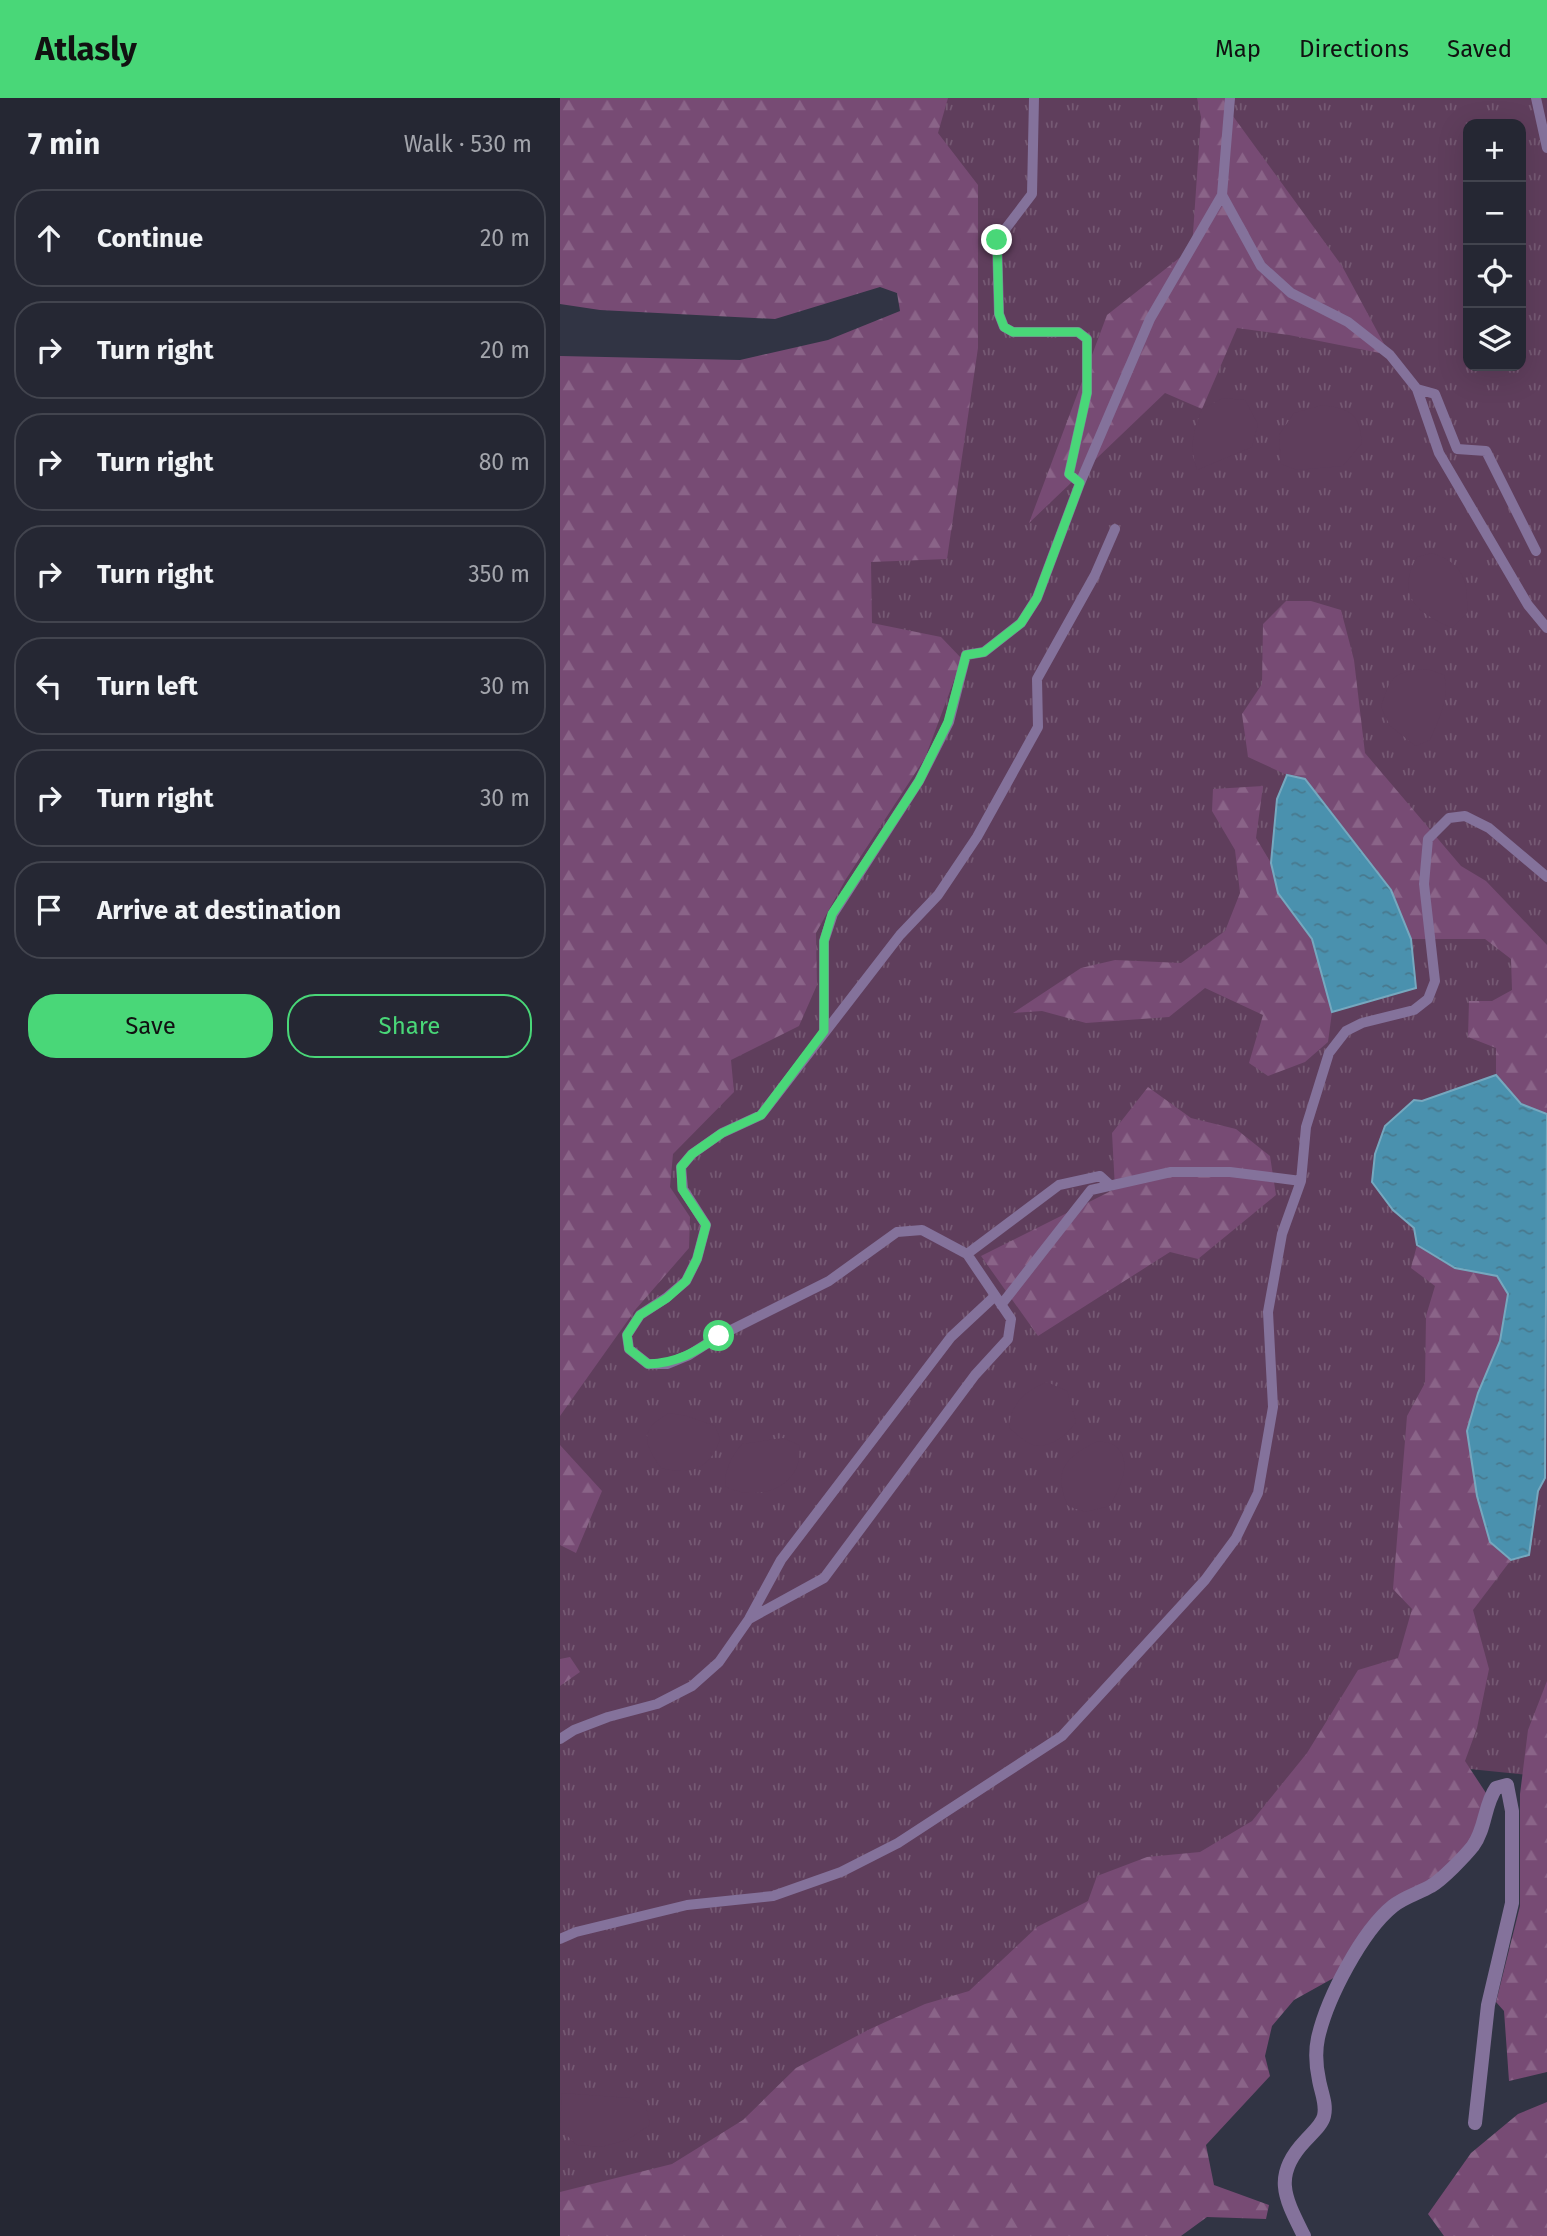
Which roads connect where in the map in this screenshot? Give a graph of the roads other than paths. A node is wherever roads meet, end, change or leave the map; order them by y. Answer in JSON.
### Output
{"nodes":[{"id":1,"x":1034,"y":98,"type":"edge"},
{"id":2,"x":1230,"y":98,"type":"edge"},
{"id":3,"x":1536,"y":98,"type":"edge"},
{"id":4,"x":1547,"y":148,"type":"edge"},
{"id":5,"x":1222,"y":195,"type":"junction"},
{"id":6,"x":1417,"y":389,"type":"junction"},
{"id":7,"x":1080,"y":483,"type":"junction"},
{"id":8,"x":1115,"y":528,"type":"dead end"},
{"id":9,"x":1536,"y":551,"type":"dead end"},
{"id":10,"x":1547,"y":628,"type":"edge"},
{"id":11,"x":1547,"y":877,"type":"edge"},
{"id":12,"x":824,"y":1031,"type":"junction"},
{"id":13,"x":1301,"y":1181,"type":"junction"},
{"id":14,"x":1110,"y":1185,"type":"junction"},
{"id":15,"x":967,"y":1254,"type":"junction"},
{"id":16,"x":998,"y":1301,"type":"junction"},
{"id":17,"x":749,"y":1619,"type":"junction"},
{"id":18,"x":560,"y":1739,"type":"edge"},
{"id":19,"x":560,"y":1939,"type":"edge"},
{"id":20,"x":1475,"y":2123,"type":"dead end"},
{"id":21,"x":1304,"y":2236,"type":"edge"}],
"edges":[{"from":1,"to":7,"type":"lane"},
{"from":2,"to":5,"type":"lane"},
{"from":3,"to":4,"type":"lane"},
{"from":5,"to":6,"type":"lane"},
{"from":5,"to":7,"type":"lane"},
{"from":6,"to":9,"type":"lane"},
{"from":6,"to":10,"type":"lane"},
{"from":7,"to":12,"type":"lane"},
{"from":8,"to":12,"type":"lane"},
{"from":11,"to":13,"type":"lane"},
{"from":12,"to":15,"type":"lane"},
{"from":13,"to":14,"type":"lane"},
{"from":13,"to":19,"type":"lane"},
{"from":14,"to":15,"type":"lane"},
{"from":14,"to":16,"type":"lane"},
{"from":15,"to":16,"type":"lane"},
{"from":16,"to":17,"type":"lane"},
{"from":16,"to":17,"type":"lane"},
{"from":17,"to":18,"type":"lane"},
{"from":20,"to":21,"type":"street"}]}
